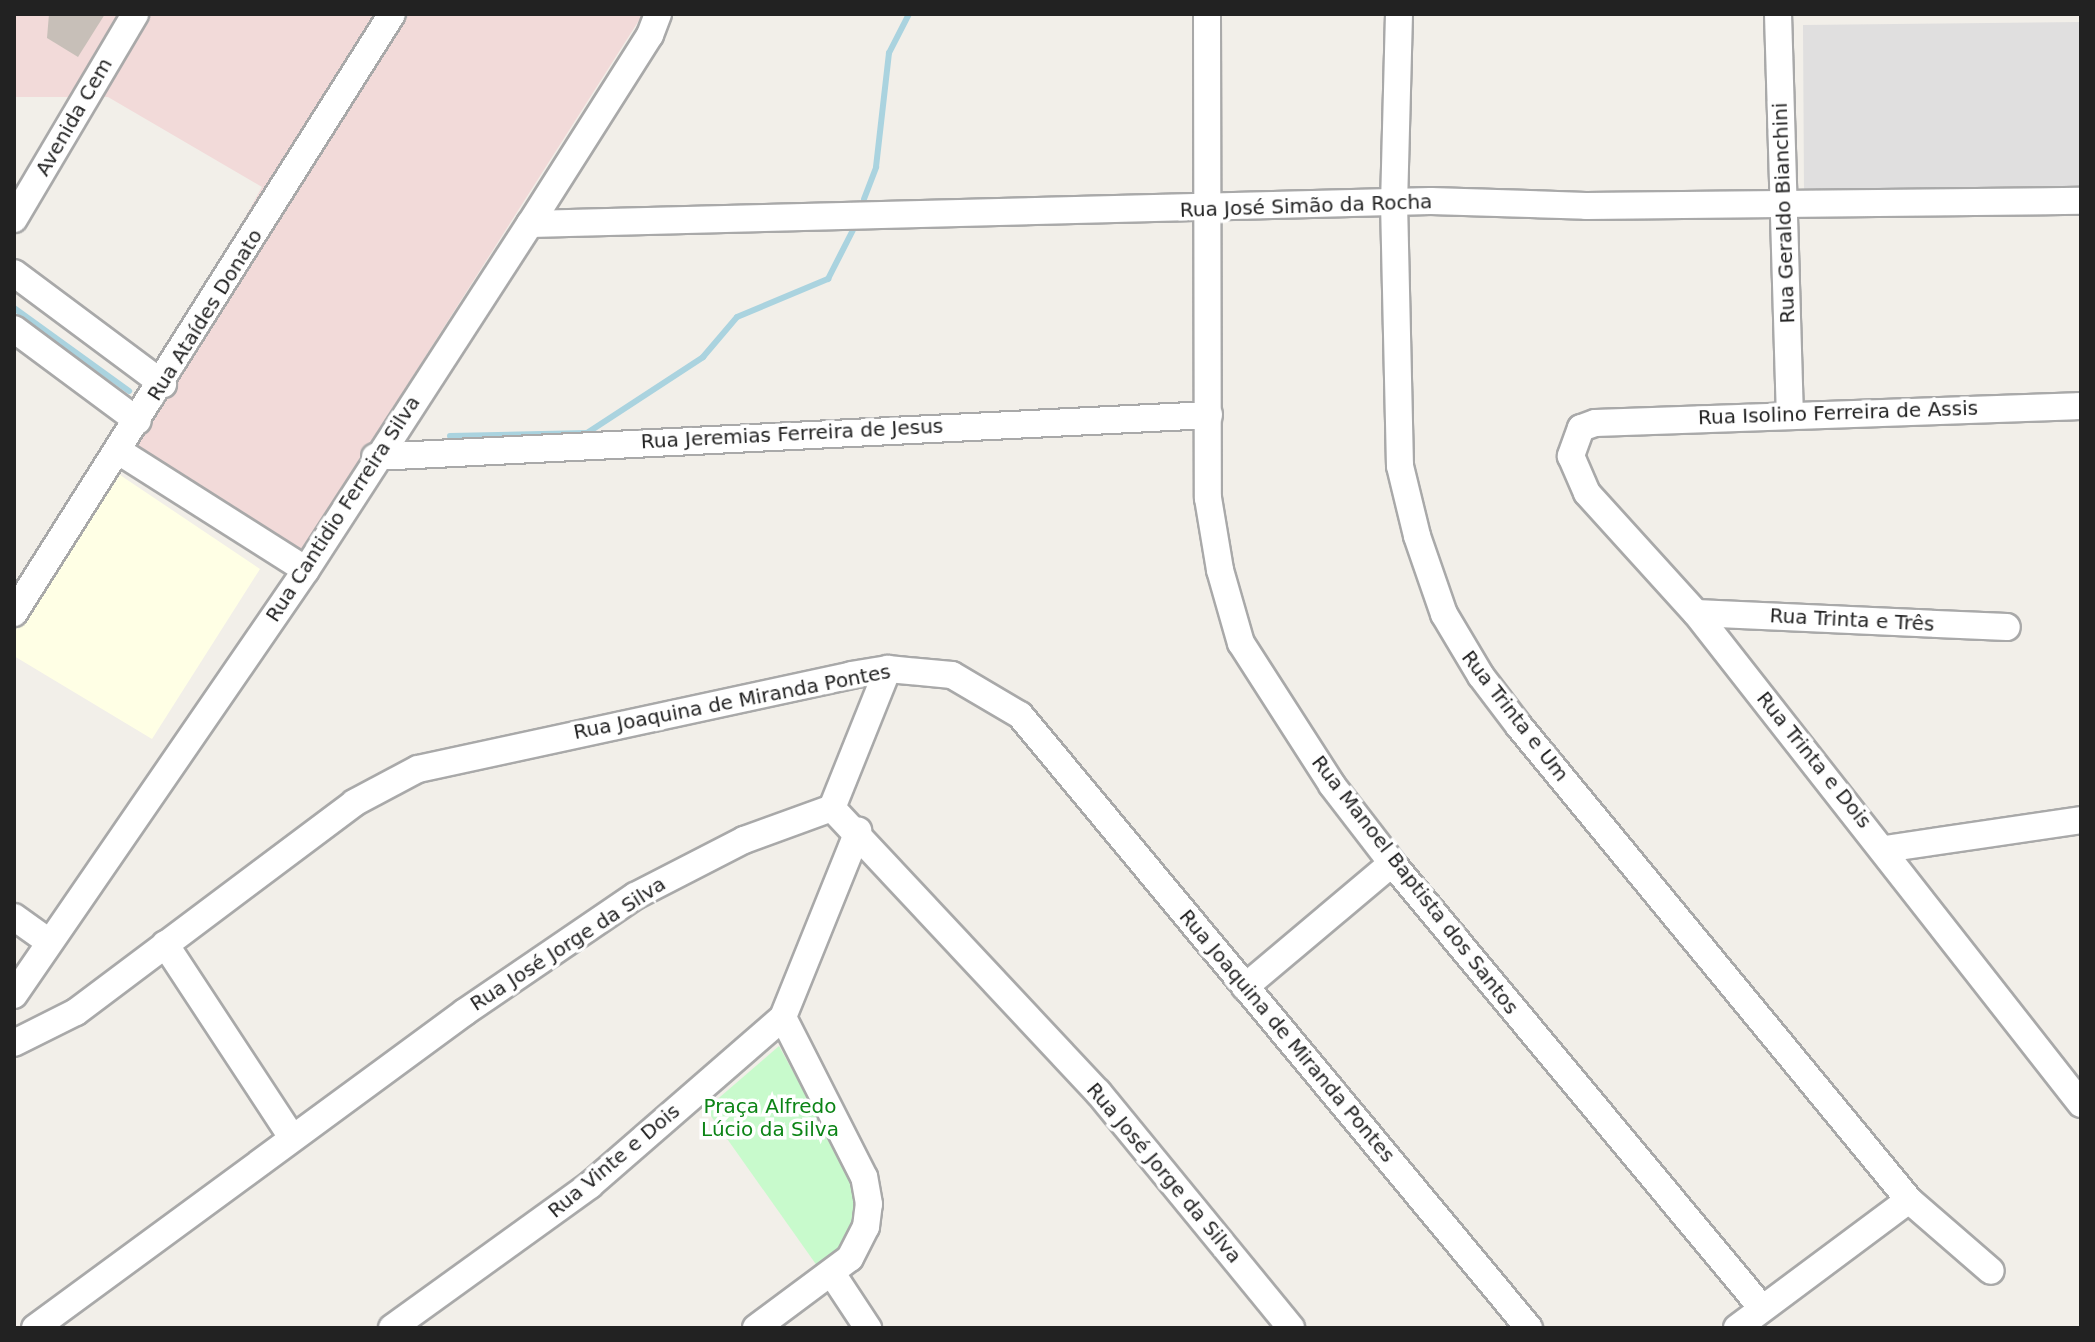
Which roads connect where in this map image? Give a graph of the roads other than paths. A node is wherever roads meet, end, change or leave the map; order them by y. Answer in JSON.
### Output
{"nodes":[{"id":1,"x":135,"y":14,"type":"edge"},
{"id":2,"x":392,"y":14,"type":"edge"},
{"id":3,"x":658,"y":14,"type":"edge"},
{"id":4,"x":1207,"y":14,"type":"edge"},
{"id":5,"x":1399,"y":14,"type":"edge"},
{"id":6,"x":1778,"y":14,"type":"edge"},
{"id":7,"x":1784,"y":201,"type":"junction"},
{"id":8,"x":2081,"y":201,"type":"edge"},
{"id":9,"x":1394,"y":202,"type":"junction"},
{"id":10,"x":1204,"y":209,"type":"junction"},
{"id":11,"x":14,"y":219,"type":"edge"},
{"id":12,"x":530,"y":224,"type":"junction"},
{"id":13,"x":14,"y":273,"type":"edge"},
{"id":14,"x":14,"y":329,"type":"edge"},
{"id":15,"x":163,"y":384,"type":"junction"},
{"id":16,"x":2081,"y":406,"type":"edge"},
{"id":17,"x":1790,"y":413,"type":"junction"},
{"id":18,"x":1209,"y":415,"type":"junction"},
{"id":19,"x":138,"y":421,"type":"junction"},
{"id":20,"x":1595,"y":423,"type":"joint"},
{"id":21,"x":120,"y":452,"type":"junction"},
{"id":22,"x":375,"y":457,"type":"junction"},
{"id":23,"x":306,"y":570,"type":"junction"},
{"id":24,"x":14,"y":613,"type":"edge"},
{"id":25,"x":1696,"y":613,"type":"junction"},
{"id":26,"x":2007,"y":627,"type":"dead end"},
{"id":27,"x":888,"y":669,"type":"junction"},
{"id":28,"x":832,"y":808,"type":"junction"},
{"id":29,"x":2081,"y":820,"type":"edge"},
{"id":30,"x":858,"y":831,"type":"junction"},
{"id":31,"x":1885,"y":849,"type":"junction"},
{"id":32,"x":1392,"y":863,"type":"junction"},
{"id":33,"x":14,"y":917,"type":"edge"},
{"id":34,"x":49,"y":942,"type":"junction"},
{"id":35,"x":165,"y":944,"type":"junction"},
{"id":36,"x":1245,"y":987,"type":"junction"},
{"id":37,"x":14,"y":995,"type":"edge"},
{"id":38,"x":783,"y":1017,"type":"junction"},
{"id":39,"x":14,"y":1043,"type":"edge"},
{"id":40,"x":2081,"y":1104,"type":"edge"},
{"id":41,"x":292,"y":1137,"type":"junction"},
{"id":42,"x":1909,"y":1200,"type":"junction"},
{"id":43,"x":1991,"y":1271,"type":"dead end"},
{"id":44,"x":833,"y":1275,"type":"junction"},
{"id":45,"x":1762,"y":1308,"type":"junction"},
{"id":46,"x":35,"y":1328,"type":"edge"},
{"id":47,"x":392,"y":1328,"type":"edge"},
{"id":48,"x":756,"y":1328,"type":"edge"},
{"id":49,"x":868,"y":1328,"type":"edge"},
{"id":50,"x":1291,"y":1328,"type":"edge"},
{"id":51,"x":1529,"y":1328,"type":"edge"},
{"id":52,"x":1737,"y":1328,"type":"edge"}],
"edges":[{"from":1,"to":11,"type":"street","name":"Avenida Cem"},
{"from":2,"to":15,"type":"street","name":"Rua Ataídes Donato"},
{"from":3,"to":12,"type":"street","name":"Rua Cantidio Ferreira Silva"},
{"from":4,"to":10,"type":"street","name":"Rua Manoel Baptista dos Santos"},
{"from":5,"to":9,"type":"street","name":"Rua Trinta e Um"},
{"from":6,"to":7,"type":"street","name":"Rua Geraldo Bianchini"},
{"from":7,"to":8,"type":"street","name":"Rua José Simão da Rocha"},
{"from":7,"to":9,"type":"street","name":"Rua José Simão da Rocha"},
{"from":7,"to":17,"type":"street","name":"Rua Geraldo Bianchini"},
{"from":9,"to":10,"type":"street","name":"Rua José Simão da Rocha"},
{"from":9,"to":42,"type":"street","name":"Rua Trinta e Um"},
{"from":10,"to":12,"type":"street","name":"Rua José Simão da Rocha"},
{"from":10,"to":18,"type":"street","name":"Rua Manoel Baptista dos Santos"},
{"from":12,"to":22,"type":"street","name":"Rua Cantidio Ferreira Silva"},
{"from":13,"to":15,"type":"street"},
{"from":14,"to":19,"type":"street"},
{"from":15,"to":19,"type":"street","name":"Rua Ataídes Donato"},
{"from":16,"to":17,"type":"street","name":"Rua Isolino Ferreira de Assis"},
{"from":17,"to":20,"type":"street","name":"Rua Isolino Ferreira de Assis"},
{"from":18,"to":22,"type":"street","name":"Rua Jeremias Ferreira de Jesus"},
{"from":18,"to":32,"type":"street","name":"Rua Manoel Baptista dos Santos"},
{"from":19,"to":21,"type":"street","name":"Rua Ataídes Donato"},
{"from":20,"to":25,"type":"street","name":"Rua Trinta e Dois"},
{"from":21,"to":23,"type":"street"},
{"from":21,"to":24,"type":"street","name":"Rua Ataídes Donato"},
{"from":22,"to":23,"type":"street","name":"Rua Cantidio Ferreira Silva"},
{"from":23,"to":34,"type":"street","name":"Rua Cantidio Ferreira Silva"},
{"from":25,"to":26,"type":"street","name":"Rua Trinta e Três"},
{"from":25,"to":31,"type":"street","name":"Rua Trinta e Dois"},
{"from":27,"to":28,"type":"street"},
{"from":27,"to":35,"type":"street","name":"Rua Joaquina de Miranda Pontes"},
{"from":27,"to":36,"type":"street","name":"Rua Joaquina de Miranda Pontes"},
{"from":28,"to":30,"type":"street","name":"Rua José Jorge da Silva"},
{"from":28,"to":41,"type":"street","name":"Rua José Jorge da Silva"},
{"from":29,"to":31,"type":"street"},
{"from":30,"to":38,"type":"street","name":"Rua Vinte e Dois"},
{"from":30,"to":50,"type":"street","name":"Rua José Jorge da Silva"},
{"from":31,"to":40,"type":"street","name":"Rua Trinta e Dois"},
{"from":32,"to":36,"type":"street"},
{"from":32,"to":45,"type":"street","name":"Rua Manoel Baptista dos Santos"},
{"from":33,"to":34,"type":"street"},
{"from":34,"to":37,"type":"street","name":"Rua Cantidio Ferreira Silva"},
{"from":35,"to":39,"type":"street","name":"Rua Joaquina de Miranda Pontes"},
{"from":35,"to":41,"type":"street"},
{"from":36,"to":51,"type":"street","name":"Rua Joaquina de Miranda Pontes"},
{"from":38,"to":44,"type":"street"},
{"from":38,"to":47,"type":"street","name":"Rua Vinte e Dois"},
{"from":41,"to":46,"type":"street","name":"Rua José Jorge da Silva"},
{"from":42,"to":43,"type":"street","name":"Rua Trinta e Um"},
{"from":42,"to":45,"type":"street"},
{"from":44,"to":48,"type":"street"},
{"from":44,"to":49,"type":"street"},
{"from":45,"to":52,"type":"street"}]}
